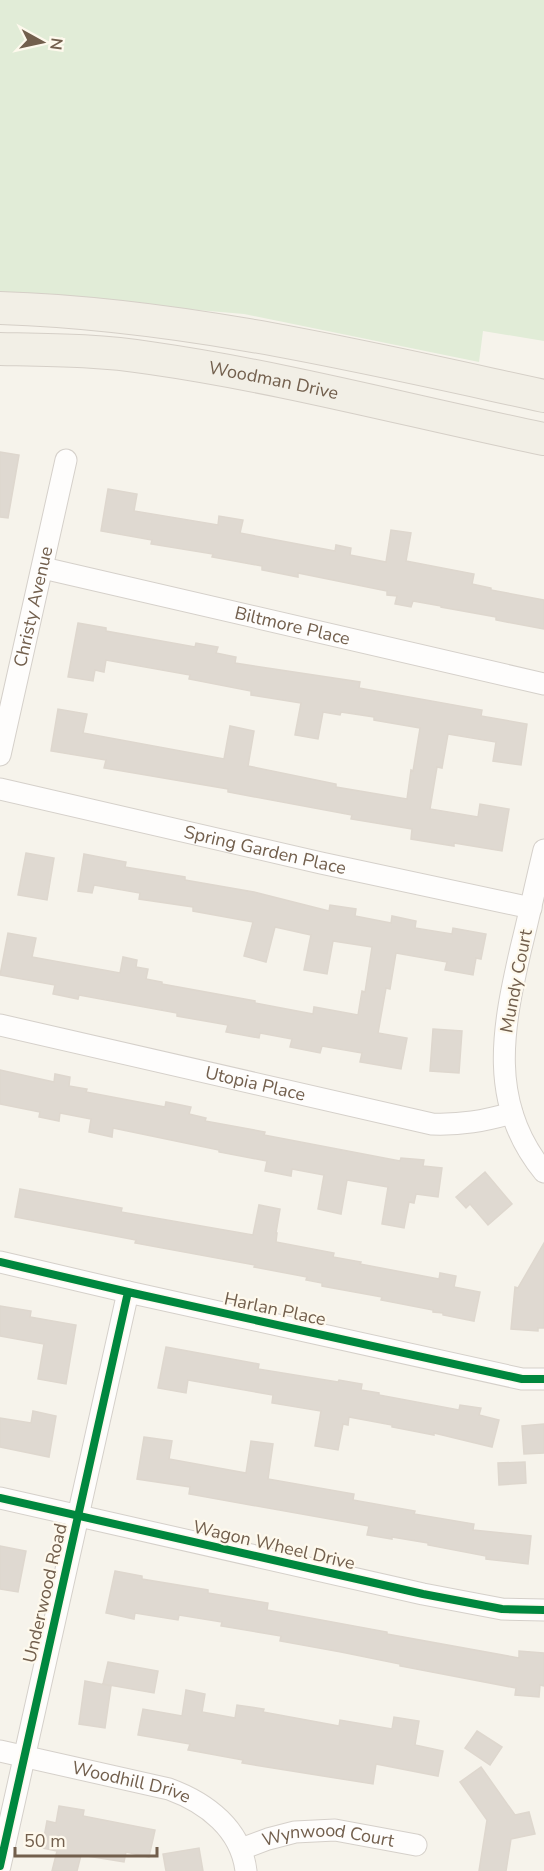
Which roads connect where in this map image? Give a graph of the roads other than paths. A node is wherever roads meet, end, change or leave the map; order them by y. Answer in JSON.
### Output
{"nodes":[{"id":1,"x":0,"y":308,"type":"edge"},
{"id":2,"x":0,"y":350,"type":"edge"},
{"id":3,"x":544,"y":396,"type":"edge"},
{"id":4,"x":544,"y":439,"type":"edge"},
{"id":5,"x":66,"y":460,"type":"dead end"},
{"id":6,"x":43,"y":568,"type":"junction"},
{"id":7,"x":544,"y":684,"type":"edge"},
{"id":8,"x":0,"y":755,"type":"edge"},
{"id":9,"x":0,"y":789,"type":"edge"},
{"id":10,"x":544,"y":850,"type":"edge"},
{"id":11,"x":531,"y":908,"type":"junction"},
{"id":12,"x":0,"y":1025,"type":"edge"},
{"id":13,"x":512,"y":1113,"type":"junction"},
{"id":14,"x":544,"y":1172,"type":"edge"},
{"id":15,"x":0,"y":1262,"type":"edge"},
{"id":16,"x":128,"y":1292,"type":"junction"},
{"id":17,"x":544,"y":1379,"type":"edge"},
{"id":18,"x":0,"y":1498,"type":"edge"},
{"id":19,"x":78,"y":1516,"type":"junction"},
{"id":20,"x":544,"y":1610,"type":"edge"},
{"id":21,"x":0,"y":1751,"type":"edge"},
{"id":22,"x":24,"y":1757,"type":"junction"},
{"id":23,"x":416,"y":1845,"type":"dead end"},
{"id":24,"x":242,"y":1849,"type":"junction"},
{"id":25,"x":0,"y":1866,"type":"edge"},
{"id":26,"x":246,"y":1871,"type":"edge"}],
"edges":[{"from":1,"to":3,"type":"main road"},
{"from":2,"to":4,"type":"main road","name":"Woodman Drive"},
{"from":5,"to":6,"type":"street","name":"Christy Avenue"},
{"from":6,"to":7,"type":"street","name":"Biltmore Place"},
{"from":6,"to":8,"type":"street","name":"Christy Avenue"},
{"from":9,"to":11,"type":"street","name":"Spring Garden Place"},
{"from":10,"to":11,"type":"street","name":"Mundy Court"},
{"from":11,"to":13,"type":"street","name":"Mundy Court"},
{"from":12,"to":13,"type":"street","name":"Utopia Place"},
{"from":13,"to":14,"type":"street","name":"Mundy Court"},
{"from":15,"to":16,"type":"street","name":"Harlan Place"},
{"from":16,"to":17,"type":"street","name":"Harlan Place"},
{"from":16,"to":19,"type":"street","name":"Underwood Road"},
{"from":18,"to":19,"type":"street","name":"Wagon Wheel Drive"},
{"from":19,"to":20,"type":"street","name":"Wagon Wheel Drive"},
{"from":19,"to":22,"type":"street","name":"Underwood Road"},
{"from":21,"to":22,"type":"street","name":"Woodhill Drive"},
{"from":22,"to":24,"type":"street","name":"Woodhill Drive"},
{"from":22,"to":25,"type":"street","name":"Underwood Road"},
{"from":23,"to":24,"type":"street","name":"Wynwood Court"},
{"from":24,"to":26,"type":"street"}]}
